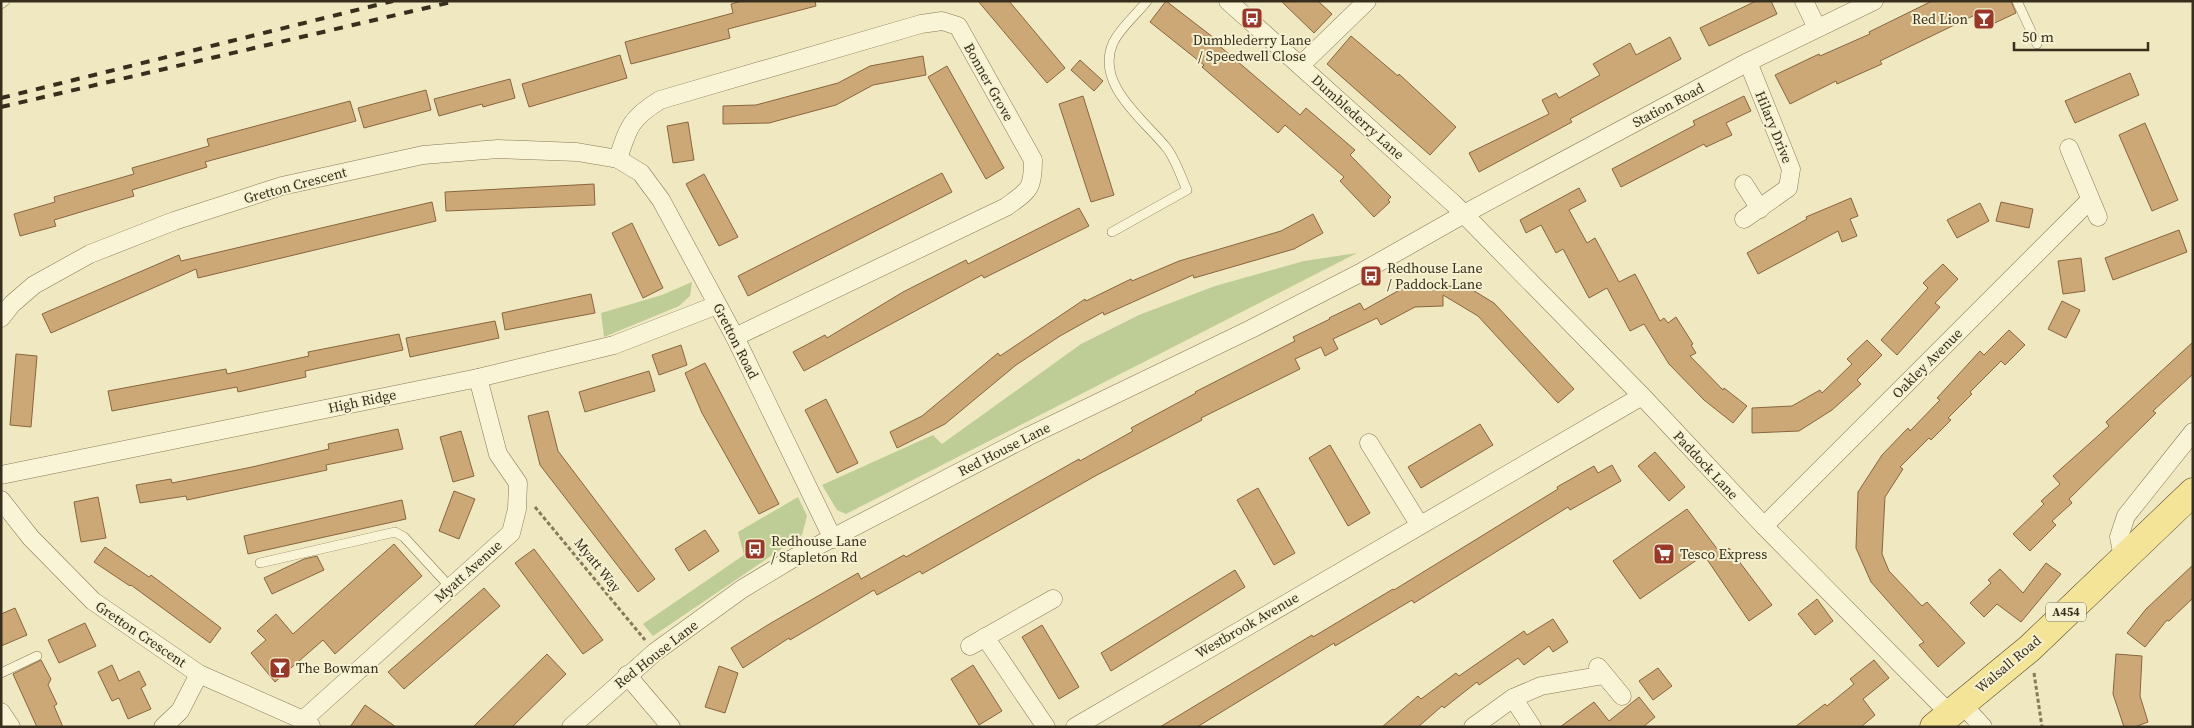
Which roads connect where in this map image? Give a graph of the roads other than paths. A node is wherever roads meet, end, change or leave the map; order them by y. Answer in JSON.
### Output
{"nodes":[{"id":1,"x":5,"y":1,"type":"edge"},
{"id":2,"x":1147,"y":1,"type":"edge"},
{"id":3,"x":1228,"y":1,"type":"edge"},
{"id":4,"x":1367,"y":1,"type":"edge"},
{"id":5,"x":1804,"y":1,"type":"edge"},
{"id":6,"x":1874,"y":1,"type":"edge"},
{"id":7,"x":2017,"y":1,"type":"edge"},
{"id":8,"x":1,"y":4,"type":"edge"},
{"id":9,"x":1817,"y":28,"type":"junction"},
{"id":10,"x":2037,"y":44,"type":"dead end"},
{"id":11,"x":1748,"y":62,"type":"junction"},
{"id":12,"x":1301,"y":65,"type":"junction"},
{"id":13,"x":2069,"y":148,"type":"dead end"},
{"id":14,"x":618,"y":159,"type":"junction"},
{"id":15,"x":1744,"y":184,"type":"dead end"},
{"id":16,"x":2090,"y":200,"type":"junction"},
{"id":17,"x":1760,"y":209,"type":"junction"},
{"id":18,"x":1464,"y":214,"type":"junction"},
{"id":19,"x":2098,"y":217,"type":"dead end"},
{"id":20,"x":1744,"y":219,"type":"dead end"},
{"id":21,"x":1112,"y":232,"type":"dead end"},
{"id":22,"x":718,"y":306,"type":"junction"},
{"id":23,"x":1,"y":318,"type":"edge"},
{"id":24,"x":735,"y":337,"type":"junction"},
{"id":25,"x":478,"y":378,"type":"junction"},
{"id":26,"x":1642,"y":396,"type":"junction"},
{"id":27,"x":2193,"y":432,"type":"edge"},
{"id":28,"x":1369,"y":443,"type":"dead end"},
{"id":29,"x":1,"y":475,"type":"edge"},
{"id":30,"x":2193,"y":492,"type":"edge"},
{"id":31,"x":1,"y":500,"type":"edge"},
{"id":32,"x":1419,"y":524,"type":"junction"},
{"id":33,"x":1764,"y":526,"type":"junction"},
{"id":34,"x":833,"y":539,"type":"junction"},
{"id":35,"x":2123,"y":558,"type":"junction"},
{"id":36,"x":260,"y":563,"type":"dead end"},
{"id":37,"x":450,"y":587,"type":"junction"},
{"id":38,"x":1053,"y":599,"type":"dead end"},
{"id":39,"x":37,"y":656,"type":"dead end"},
{"id":40,"x":1,"y":673,"type":"edge"},
{"id":41,"x":199,"y":674,"type":"junction"},
{"id":42,"x":627,"y":675,"type":"junction"},
{"id":43,"x":1622,"y":696,"type":"dead end"},
{"id":44,"x":1513,"y":698,"type":"junction"},
{"id":45,"x":1,"y":712,"type":"edge"},
{"id":46,"x":1948,"y":715,"type":"edge"},
{"id":47,"x":308,"y":723,"type":"edge"},
{"id":48,"x":11,"y":727,"type":"edge"},
{"id":49,"x":164,"y":727,"type":"edge"},
{"id":50,"x":571,"y":727,"type":"edge"},
{"id":51,"x":672,"y":727,"type":"edge"},
{"id":52,"x":1046,"y":727,"type":"edge"},
{"id":53,"x":1075,"y":727,"type":"edge"},
{"id":54,"x":1473,"y":727,"type":"edge"},
{"id":55,"x":1532,"y":727,"type":"edge"},
{"id":56,"x":1983,"y":727,"type":"edge"}],
"edges":[{"from":1,"to":8,"type":"lane"},
{"from":2,"to":21,"type":"lane"},
{"from":3,"to":12,"type":"street","name":"Dumblederry Lane"},
{"from":4,"to":12,"type":"street"},
{"from":5,"to":9,"type":"street"},
{"from":6,"to":9,"type":"street","name":"Station Road"},
{"from":7,"to":10,"type":"lane"},
{"from":9,"to":11,"type":"street","name":"Station Road"},
{"from":11,"to":17,"type":"street","name":"Hilary Drive"},
{"from":11,"to":18,"type":"street","name":"Station Road"},
{"from":12,"to":18,"type":"street","name":"Dumblederry Lane"},
{"from":13,"to":16,"type":"street"},
{"from":14,"to":22,"type":"street","name":"Gretton Road"},
{"from":14,"to":23,"type":"street","name":"Gretton Crescent"},
{"from":14,"to":24,"type":"street","name":"Bonner Grove"},
{"from":15,"to":17,"type":"street"},
{"from":16,"to":19,"type":"street"},
{"from":16,"to":33,"type":"street","name":"Oakley Avenue"},
{"from":17,"to":20,"type":"street","name":"Hilary Drive"},
{"from":18,"to":26,"type":"street","name":"Paddock Lane"},
{"from":18,"to":34,"type":"street","name":"Red House Lane"},
{"from":22,"to":24,"type":"street","name":"Gretton Road"},
{"from":22,"to":25,"type":"street","name":"High Ridge"},
{"from":24,"to":34,"type":"street","name":"Gretton Road"},
{"from":25,"to":29,"type":"street","name":"High Ridge"},
{"from":25,"to":37,"type":"street","name":"Myatt Avenue"},
{"from":26,"to":32,"type":"street","name":"Westbrook Avenue"},
{"from":26,"to":33,"type":"street","name":"Paddock Lane"},
{"from":27,"to":35,"type":"street"},
{"from":28,"to":32,"type":"street"},
{"from":30,"to":35,"type":"main road","name":"Walsall Road","number":"A454"},
{"from":31,"to":41,"type":"street","name":"Gretton Crescent"},
{"from":32,"to":53,"type":"street","name":"Westbrook Avenue"},
{"from":33,"to":46,"type":"street","name":"Paddock Lane"},
{"from":34,"to":42,"type":"street","name":"Red House Lane"},
{"from":35,"to":46,"type":"main road","name":"Walsall Road","number":"A454"},
{"from":36,"to":37,"type":"lane"},
{"from":37,"to":47,"type":"street","name":"Myatt Avenue"},
{"from":38,"to":52,"type":"street"},
{"from":39,"to":40,"type":"lane"},
{"from":41,"to":47,"type":"street","name":"Gretton Crescent"},
{"from":41,"to":49,"type":"street"},
{"from":42,"to":50,"type":"street","name":"Red House Lane"},
{"from":42,"to":51,"type":"street"},
{"from":43,"to":44,"type":"street"},
{"from":44,"to":54,"type":"street"},
{"from":44,"to":55,"type":"street"},
{"from":45,"to":48,"type":"street"},
{"from":46,"to":56,"type":"street","name":"Paddock Lane"}]}
